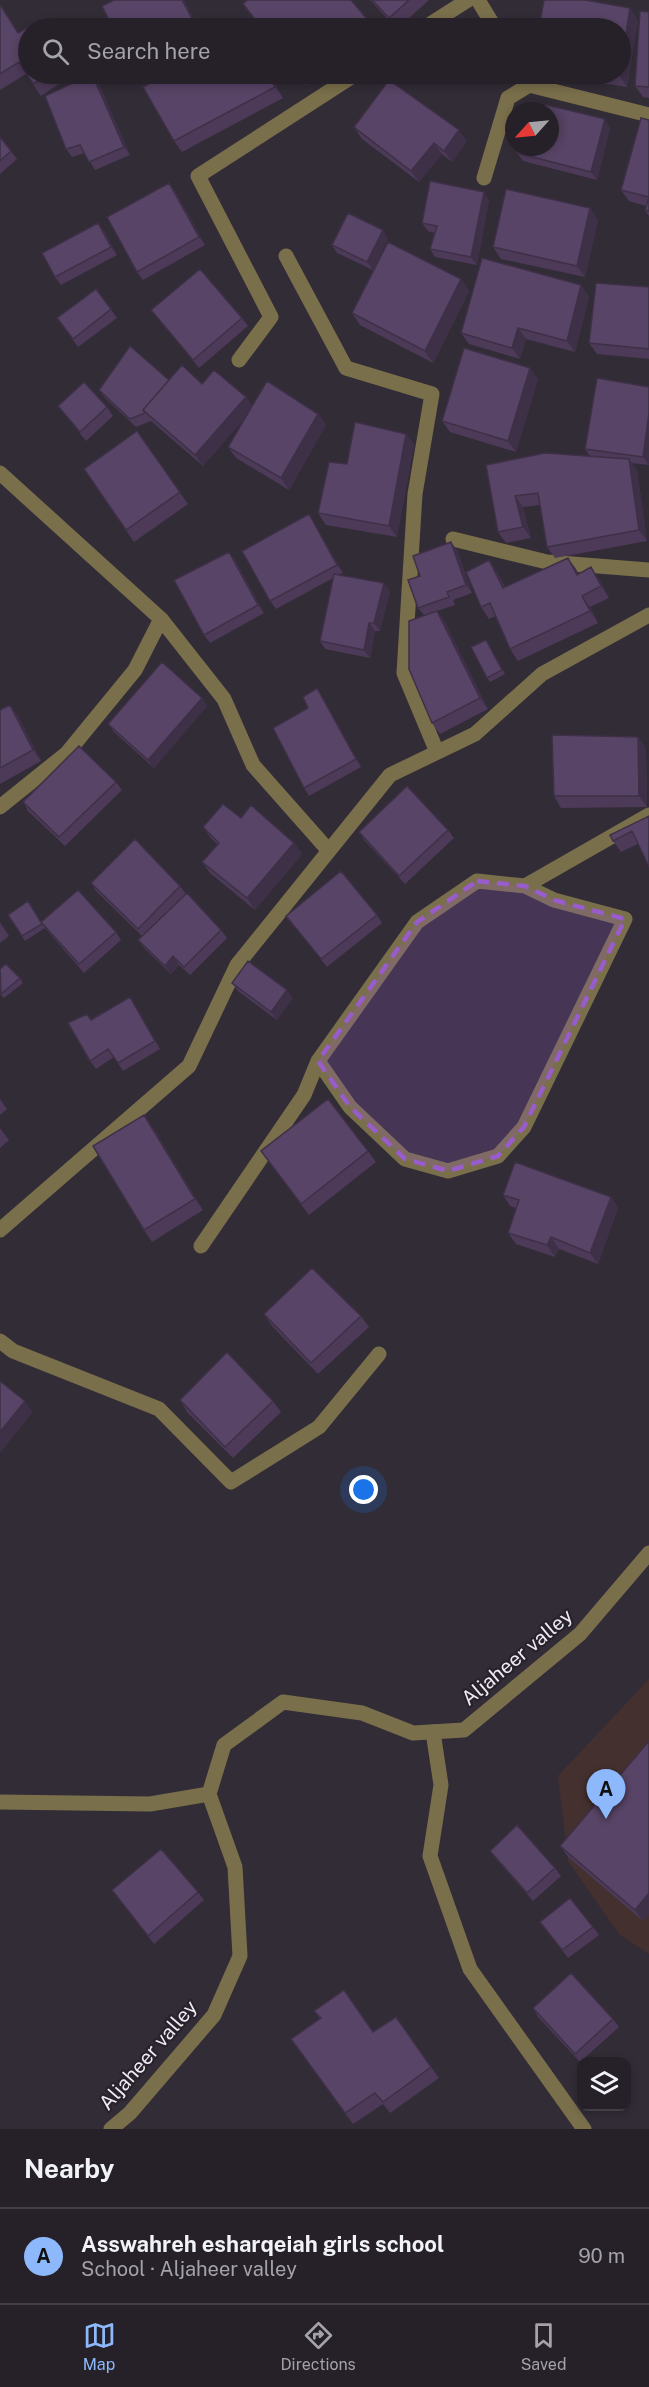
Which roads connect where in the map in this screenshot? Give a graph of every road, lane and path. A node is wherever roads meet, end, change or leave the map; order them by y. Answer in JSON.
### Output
{"nodes":[{"id":1,"x":468,"y":0,"type":"edge"},
{"id":2,"x":478,"y":0,"type":"edge"},
{"id":3,"x":440,"y":18,"type":"edge"},
{"id":4,"x":489,"y":18,"type":"edge"},
{"id":5,"x":341,"y":84,"type":"edge"},
{"id":6,"x":521,"y":84,"type":"edge"},
{"id":7,"x":542,"y":84,"type":"edge"},
{"id":8,"x":649,"y":115,"type":"edge"},
{"id":9,"x":484,"y":178,"type":"dead end"},
{"id":10,"x":286,"y":256,"type":"dead end"},
{"id":11,"x":238,"y":360,"type":"dead end"},
{"id":12,"x":0,"y":473,"type":"edge"},
{"id":13,"x":453,"y":539,"type":"dead end"},
{"id":14,"x":649,"y":570,"type":"edge"},
{"id":15,"x":649,"y":615,"type":"edge"},
{"id":16,"x":161,"y":619,"type":"junction"},
{"id":17,"x":437,"y":752,"type":"junction"},
{"id":18,"x":0,"y":807,"type":"edge"},
{"id":19,"x":649,"y":815,"type":"edge"},
{"id":20,"x":329,"y":851,"type":"junction"},
{"id":21,"x":525,"y":886,"type":"junction"},
{"id":22,"x":318,"y":1061,"type":"junction"},
{"id":23,"x":0,"y":1230,"type":"edge"},
{"id":24,"x":201,"y":1246,"type":"dead end"},
{"id":25,"x":0,"y":1341,"type":"edge"},
{"id":26,"x":379,"y":1354,"type":"dead end"},
{"id":27,"x":649,"y":1553,"type":"edge"},
{"id":28,"x":433,"y":1732,"type":"junction"},
{"id":29,"x":208,"y":1794,"type":"junction"},
{"id":30,"x":0,"y":1802,"type":"edge"},
{"id":31,"x":111,"y":2129,"type":"edge"},
{"id":32,"x":584,"y":2129,"type":"edge"}],
"edges":[{"from":1,"to":3,"type":"street"},
{"from":2,"to":4,"type":"street"},
{"from":5,"to":11,"type":"street"},
{"from":6,"to":9,"type":"street"},
{"from":7,"to":8,"type":"street"},
{"from":10,"to":17,"type":"street"},
{"from":12,"to":16,"type":"street"},
{"from":13,"to":14,"type":"street"},
{"from":15,"to":17,"type":"street"},
{"from":16,"to":18,"type":"street"},
{"from":16,"to":20,"type":"street"},
{"from":17,"to":20,"type":"street"},
{"from":19,"to":21,"type":"street"},
{"from":20,"to":23,"type":"street"},
{"from":21,"to":22,"type":"street"},
{"from":21,"to":22,"type":"street"},
{"from":22,"to":24,"type":"street"},
{"from":25,"to":26,"type":"street"},
{"from":27,"to":28,"type":"street","name":"Aljaheer valley"},
{"from":28,"to":29,"type":"street","name":"Aljaheer valley"},
{"from":28,"to":32,"type":"street"},
{"from":29,"to":30,"type":"street"},
{"from":29,"to":31,"type":"street","name":"Aljaheer valley"}]}
